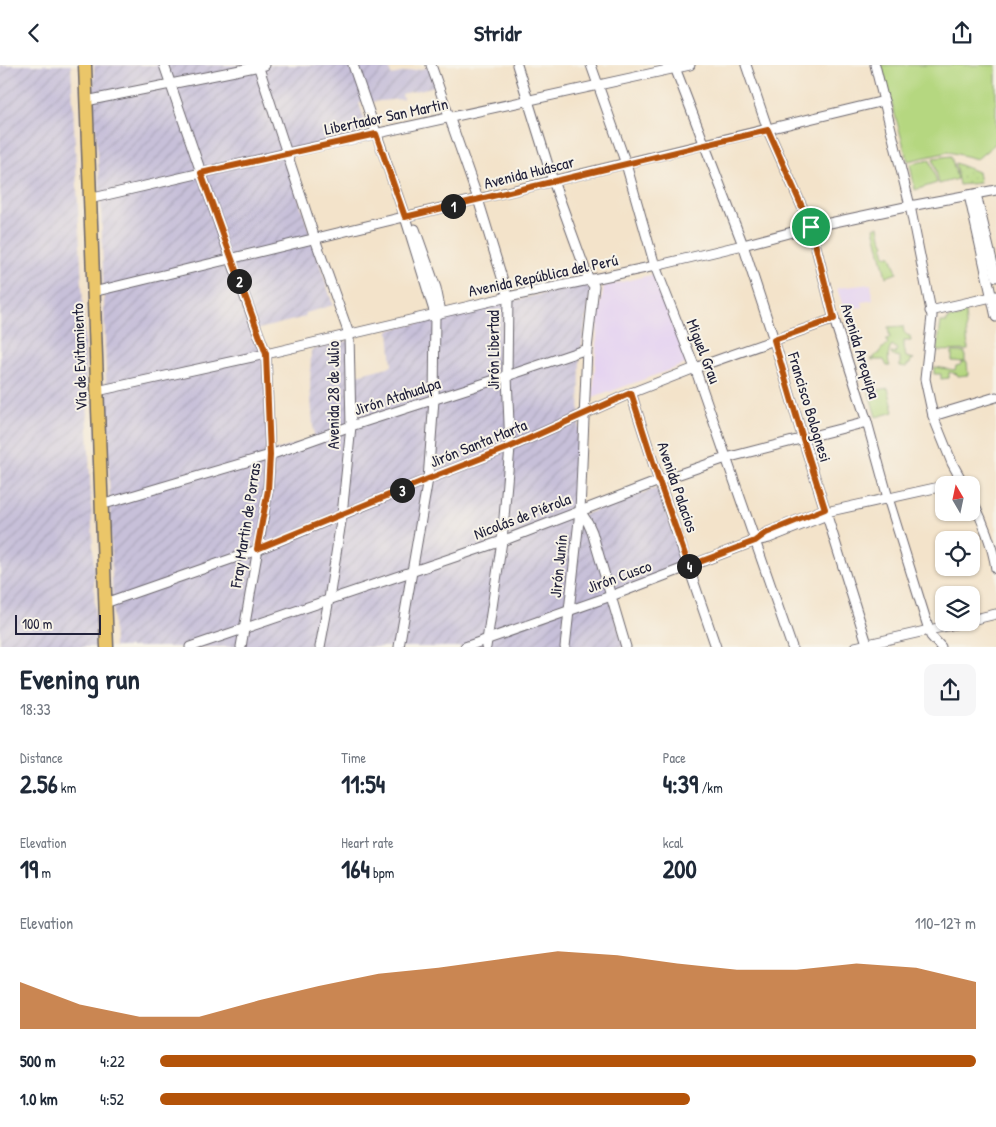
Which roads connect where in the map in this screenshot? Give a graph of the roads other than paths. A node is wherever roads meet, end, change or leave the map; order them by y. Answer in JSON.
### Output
{"nodes":[{"id":1,"x":85,"y":65,"type":"edge"},
{"id":2,"x":164,"y":65,"type":"edge"},
{"id":3,"x":260,"y":65,"type":"edge"},
{"id":4,"x":353,"y":65,"type":"edge"},
{"id":5,"x":431,"y":65,"type":"edge"},
{"id":6,"x":517,"y":65,"type":"edge"},
{"id":7,"x":591,"y":65,"type":"edge"},
{"id":8,"x":690,"y":65,"type":"edge"},
{"id":9,"x":746,"y":65,"type":"edge"},
{"id":10,"x":876,"y":65,"type":"edge"},
{"id":11,"x":675,"y":67,"type":"edge"},
{"id":12,"x":170,"y":84,"type":"junction"},
{"id":13,"x":598,"y":85,"type":"junction"},
{"id":14,"x":86,"y":101,"type":"junction"},
{"id":15,"x":528,"y":101,"type":"junction"},
{"id":16,"x":884,"y":101,"type":"junction"},
{"id":17,"x":450,"y":118,"type":"junction"},
{"id":18,"x":768,"y":130,"type":"junction"},
{"id":19,"x":376,"y":134,"type":"junction"},
{"id":20,"x":706,"y":145,"type":"junction"},
{"id":21,"x":287,"y":153,"type":"junction"},
{"id":22,"x":626,"y":164,"type":"junction"},
{"id":23,"x":201,"y":173,"type":"junction"},
{"id":24,"x":553,"y":181,"type":"junction"},
{"id":25,"x":996,"y":191,"type":"edge"},
{"id":26,"x":972,"y":195,"type":"junction"},
{"id":27,"x":89,"y":199,"type":"junction"},
{"id":28,"x":478,"y":199,"type":"junction"},
{"id":29,"x":910,"y":206,"type":"junction"},
{"id":30,"x":405,"y":217,"type":"junction"},
{"id":31,"x":811,"y":227,"type":"junction"},
{"id":32,"x":415,"y":229,"type":"dead end"},
{"id":33,"x":315,"y":239,"type":"junction"},
{"id":34,"x":743,"y":245,"type":"junction"},
{"id":35,"x":231,"y":259,"type":"junction"},
{"id":36,"x":655,"y":266,"type":"junction"},
{"id":37,"x":996,"y":277,"type":"edge"},
{"id":38,"x":590,"y":280,"type":"junction"},
{"id":39,"x":93,"y":292,"type":"junction"},
{"id":40,"x":508,"y":297,"type":"junction"},
{"id":41,"x":994,"y":297,"type":"edge"},
{"id":42,"x":930,"y":311,"type":"junction"},
{"id":43,"x":438,"y":313,"type":"junction"},
{"id":44,"x":996,"y":317,"type":"edge"},
{"id":45,"x":834,"y":319,"type":"junction"},
{"id":46,"x":349,"y":334,"type":"junction"},
{"id":47,"x":774,"y":340,"type":"junction"},
{"id":48,"x":587,"y":349,"type":"junction"},
{"id":49,"x":266,"y":354,"type":"junction"},
{"id":50,"x":696,"y":368,"type":"junction"},
{"id":51,"x":507,"y":376,"type":"junction"},
{"id":52,"x":97,"y":391,"type":"junction"},
{"id":53,"x":631,"y":393,"type":"junction"},
{"id":54,"x":996,"y":397,"type":"edge"},
{"id":55,"x":434,"y":400,"type":"junction"},
{"id":56,"x":584,"y":415,"type":"junction"},
{"id":57,"x":933,"y":416,"type":"junction"},
{"id":58,"x":867,"y":422,"type":"junction"},
{"id":59,"x":351,"y":426,"type":"junction"},
{"id":60,"x":803,"y":439,"type":"junction"},
{"id":61,"x":510,"y":447,"type":"junction"},
{"id":62,"x":270,"y":455,"type":"junction"},
{"id":63,"x":726,"y":458,"type":"junction"},
{"id":64,"x":959,"y":476,"type":"edge"},
{"id":65,"x":428,"y":479,"type":"junction"},
{"id":66,"x":659,"y":481,"type":"junction"},
{"id":67,"x":935,"y":487,"type":"edge"},
{"id":68,"x":888,"y":498,"type":"junction"},
{"id":69,"x":101,"y":505,"type":"junction"},
{"id":70,"x":580,"y":511,"type":"junction"},
{"id":71,"x":826,"y":512,"type":"junction"},
{"id":72,"x":980,"y":514,"type":"edge"},
{"id":73,"x":342,"y":515,"type":"junction"},
{"id":74,"x":502,"y":541,"type":"junction"},
{"id":75,"x":755,"y":541,"type":"junction"},
{"id":76,"x":257,"y":549,"type":"junction"},
{"id":77,"x":996,"y":564,"type":"edge"},
{"id":78,"x":689,"y":566,"type":"junction"},
{"id":79,"x":412,"y":572,"type":"junction"},
{"id":80,"x":611,"y":596,"type":"junction"},
{"id":81,"x":329,"y":599,"type":"junction"},
{"id":82,"x":105,"y":603,"type":"junction"},
{"id":83,"x":569,"y":610,"type":"junction"},
{"id":84,"x":996,"y":614,"type":"edge"},
{"id":85,"x":980,"y":618,"type":"edge"},
{"id":86,"x":244,"y":628,"type":"junction"},
{"id":87,"x":935,"y":629,"type":"edge"},
{"id":88,"x":929,"y":630,"type":"junction"},
{"id":89,"x":487,"y":643,"type":"edge"},
{"id":90,"x":868,"y":645,"type":"edge"},
{"id":91,"x":107,"y":647,"type":"edge"},
{"id":92,"x":190,"y":647,"type":"edge"},
{"id":93,"x":241,"y":647,"type":"edge"},
{"id":94,"x":320,"y":647,"type":"edge"},
{"id":95,"x":399,"y":647,"type":"edge"},
{"id":96,"x":465,"y":647,"type":"edge"},
{"id":97,"x":565,"y":647,"type":"edge"},
{"id":98,"x":626,"y":647,"type":"edge"},
{"id":99,"x":716,"y":647,"type":"edge"},
{"id":100,"x":792,"y":647,"type":"edge"},
{"id":101,"x":855,"y":647,"type":"edge"},
{"id":102,"x":941,"y":647,"type":"edge"}],
"edges":[{"from":1,"to":14,"type":"highway","name":"Vía de Evitamiento"},
{"from":2,"to":12,"type":"street","name":"Fray Martin de Porras"},
{"from":3,"to":12,"type":"street"},
{"from":3,"to":21,"type":"street","name":"Avenida 28 de Julio"},
{"from":4,"to":19,"type":"street"},
{"from":5,"to":17,"type":"street","name":"Jirón Libertad"},
{"from":6,"to":15,"type":"street","name":"Jirón Junín"},
{"from":7,"to":13,"type":"street","name":"Miguel Grau"},
{"from":8,"to":11,"type":"street","name":"Libertador San Martin"},
{"from":9,"to":18,"type":"street","name":"Avenida Arequipa"},
{"from":10,"to":16,"type":"street"},
{"from":11,"to":13,"type":"street","name":"Libertador San Martin"},
{"from":11,"to":20,"type":"street","name":"Francisco Bolognesi"},
{"from":12,"to":14,"type":"street"},
{"from":12,"to":23,"type":"street","name":"Fray Martin de Porras"},
{"from":13,"to":15,"type":"street","name":"Libertador San Martin"},
{"from":13,"to":22,"type":"street","name":"Miguel Grau"},
{"from":14,"to":27,"type":"highway","name":"Vía de Evitamiento"},
{"from":15,"to":17,"type":"street","name":"Libertador San Martin"},
{"from":15,"to":24,"type":"street","name":"Jirón Junín"},
{"from":16,"to":18,"type":"street","name":"Avenida Huáscar"},
{"from":16,"to":29,"type":"street"},
{"from":17,"to":19,"type":"street","name":"Libertador San Martin"},
{"from":17,"to":28,"type":"street","name":"Jirón Libertad"},
{"from":18,"to":20,"type":"street","name":"Avenida Huáscar"},
{"from":18,"to":31,"type":"street","name":"Avenida Arequipa"},
{"from":19,"to":21,"type":"street","name":"Libertador San Martin"},
{"from":19,"to":30,"type":"street"},
{"from":20,"to":22,"type":"street","name":"Avenida Huáscar"},
{"from":20,"to":34,"type":"street","name":"Francisco Bolognesi"},
{"from":21,"to":23,"type":"street","name":"Libertador San Martin"},
{"from":21,"to":33,"type":"street","name":"Avenida 28 de Julio"},
{"from":22,"to":24,"type":"street","name":"Avenida Huáscar"},
{"from":22,"to":36,"type":"street","name":"Miguel Grau"},
{"from":23,"to":27,"type":"street","name":"Libertador San Martin"},
{"from":23,"to":35,"type":"street","name":"Fray Martin de Porras"},
{"from":24,"to":28,"type":"street","name":"Avenida Huáscar"},
{"from":24,"to":38,"type":"street","name":"Jirón Junín"},
{"from":25,"to":26,"type":"street","name":"Avenida República del Perú"},
{"from":26,"to":29,"type":"street","name":"Avenida República del Perú"},
{"from":26,"to":37,"type":"street"},
{"from":26,"to":41,"type":"street"},
{"from":27,"to":39,"type":"highway","name":"Vía de Evitamiento"},
{"from":28,"to":30,"type":"street","name":"Avenida Huáscar"},
{"from":28,"to":40,"type":"street","name":"Jirón Libertad"},
{"from":29,"to":31,"type":"street","name":"Avenida República del Perú"},
{"from":29,"to":42,"type":"street"},
{"from":30,"to":33,"type":"street","name":"Avenida Huáscar"},
{"from":30,"to":43,"type":"street"},
{"from":31,"to":34,"type":"street","name":"Avenida República del Perú"},
{"from":31,"to":45,"type":"street","name":"Avenida Arequipa"},
{"from":32,"to":43,"type":"street"},
{"from":33,"to":35,"type":"street","name":"Avenida Huáscar"},
{"from":33,"to":46,"type":"street","name":"Avenida 28 de Julio"},
{"from":34,"to":36,"type":"street","name":"Avenida República del Perú"},
{"from":34,"to":47,"type":"street","name":"Francisco Bolognesi"},
{"from":35,"to":39,"type":"street","name":"Avenida Huáscar"},
{"from":35,"to":49,"type":"street","name":"Fray Martin de Porras"},
{"from":36,"to":38,"type":"street","name":"Avenida República del Perú"},
{"from":36,"to":50,"type":"street","name":"Miguel Grau"},
{"from":38,"to":40,"type":"street","name":"Avenida República del Perú"},
{"from":38,"to":48,"type":"street","name":"Jirón Junín"},
{"from":39,"to":52,"type":"highway","name":"Vía de Evitamiento"},
{"from":40,"to":43,"type":"street","name":"Avenida República del Perú"},
{"from":40,"to":51,"type":"street","name":"Jirón Libertad"},
{"from":41,"to":42,"type":"street"},
{"from":41,"to":44,"type":"street"},
{"from":42,"to":57,"type":"street"},
{"from":43,"to":46,"type":"street","name":"Avenida República del Perú"},
{"from":43,"to":55,"type":"street"},
{"from":45,"to":47,"type":"street","name":"Jirón Santa Marta"},
{"from":45,"to":58,"type":"street","name":"Avenida Arequipa"},
{"from":46,"to":49,"type":"street","name":"Avenida República del Perú"},
{"from":46,"to":59,"type":"street","name":"Avenida 28 de Julio"},
{"from":47,"to":50,"type":"street","name":"Jirón Santa Marta"},
{"from":47,"to":60,"type":"street","name":"Francisco Bolognesi"},
{"from":48,"to":51,"type":"street","name":"Jirón Atahualpa"},
{"from":48,"to":56,"type":"street","name":"Jirón Junín"},
{"from":49,"to":52,"type":"street","name":"Avenida República del Perú"},
{"from":49,"to":62,"type":"street","name":"Fray Martin de Porras"},
{"from":50,"to":53,"type":"street","name":"Jirón Santa Marta"},
{"from":50,"to":63,"type":"street","name":"Miguel Grau"},
{"from":51,"to":55,"type":"street","name":"Jirón Atahualpa"},
{"from":51,"to":61,"type":"street","name":"Jirón Libertad"},
{"from":52,"to":69,"type":"highway","name":"Vía de Evitamiento"},
{"from":53,"to":56,"type":"street","name":"Jirón Santa Marta"},
{"from":53,"to":66,"type":"street","name":"Avenida Palacios"},
{"from":54,"to":57,"type":"street"},
{"from":55,"to":59,"type":"street","name":"Jirón Atahualpa"},
{"from":55,"to":65,"type":"street"},
{"from":56,"to":61,"type":"street","name":"Jirón Santa Marta"},
{"from":56,"to":70,"type":"street","name":"Jirón Junín"},
{"from":57,"to":64,"type":"street"},
{"from":58,"to":60,"type":"street","name":"Nicolás de Piérola"},
{"from":58,"to":68,"type":"street","name":"Avenida Arequipa"},
{"from":59,"to":62,"type":"street","name":"Jirón Atahualpa"},
{"from":59,"to":73,"type":"street","name":"Avenida 28 de Julio"},
{"from":60,"to":63,"type":"street","name":"Nicolás de Piérola"},
{"from":60,"to":71,"type":"street","name":"Francisco Bolognesi"},
{"from":61,"to":65,"type":"street","name":"Jirón Santa Marta"},
{"from":61,"to":74,"type":"street","name":"Jirón Libertad"},
{"from":62,"to":69,"type":"street","name":"Jirón Atahualpa"},
{"from":62,"to":76,"type":"street","name":"Fray Martin de Porras"},
{"from":63,"to":66,"type":"street","name":"Nicolás de Piérola"},
{"from":63,"to":75,"type":"street","name":"Miguel Grau"},
{"from":65,"to":73,"type":"street","name":"Jirón Santa Marta"},
{"from":65,"to":79,"type":"street"},
{"from":66,"to":70,"type":"street","name":"Nicolás de Piérola"},
{"from":66,"to":78,"type":"street","name":"Avenida Palacios"},
{"from":67,"to":68,"type":"street","name":"Jirón Cusco"},
{"from":68,"to":71,"type":"street","name":"Jirón Cusco"},
{"from":68,"to":88,"type":"street","name":"Avenida Arequipa"},
{"from":69,"to":82,"type":"highway","name":"Vía de Evitamiento"},
{"from":70,"to":74,"type":"street","name":"Nicolás de Piérola"},
{"from":70,"to":80,"type":"street"},
{"from":70,"to":83,"type":"street","name":"Jirón Junín"},
{"from":71,"to":75,"type":"street","name":"Jirón Cusco"},
{"from":71,"to":90,"type":"street","name":"Francisco Bolognesi"},
{"from":72,"to":77,"type":"street"},
{"from":73,"to":76,"type":"street","name":"Jirón Santa Marta"},
{"from":73,"to":81,"type":"street","name":"Avenida 28 de Julio"},
{"from":74,"to":79,"type":"street","name":"Nicolás de Piérola"},
{"from":74,"to":89,"type":"street","name":"Jirón Libertad"},
{"from":75,"to":78,"type":"street","name":"Jirón Cusco"},
{"from":75,"to":100,"type":"street","name":"Miguel Grau"},
{"from":76,"to":82,"type":"street","name":"Jirón Santa Marta"},
{"from":76,"to":86,"type":"street","name":"Fray Martin de Porras"},
{"from":78,"to":80,"type":"street","name":"Jirón Cusco"},
{"from":78,"to":99,"type":"street","name":"Avenida Palacios"},
{"from":79,"to":81,"type":"street","name":"Nicolás de Piérola"},
{"from":79,"to":95,"type":"street"},
{"from":80,"to":83,"type":"street","name":"Jirón Cusco"},
{"from":80,"to":98,"type":"street"},
{"from":81,"to":86,"type":"street","name":"Nicolás de Piérola"},
{"from":81,"to":94,"type":"street","name":"Avenida 28 de Julio"},
{"from":82,"to":91,"type":"highway","name":"Vía de Evitamiento"},
{"from":83,"to":89,"type":"street","name":"Jirón Cusco"},
{"from":83,"to":97,"type":"street","name":"Jirón Junín"},
{"from":84,"to":85,"type":"street"},
{"from":86,"to":92,"type":"street","name":"Nicolás de Piérola"},
{"from":86,"to":93,"type":"street","name":"Fray Martin de Porras"},
{"from":87,"to":88,"type":"street"},
{"from":88,"to":90,"type":"street"},
{"from":88,"to":102,"type":"street","name":"Avenida Arequipa"},
{"from":89,"to":96,"type":"street","name":"Jirón Cusco"},
{"from":90,"to":101,"type":"street"}]}
